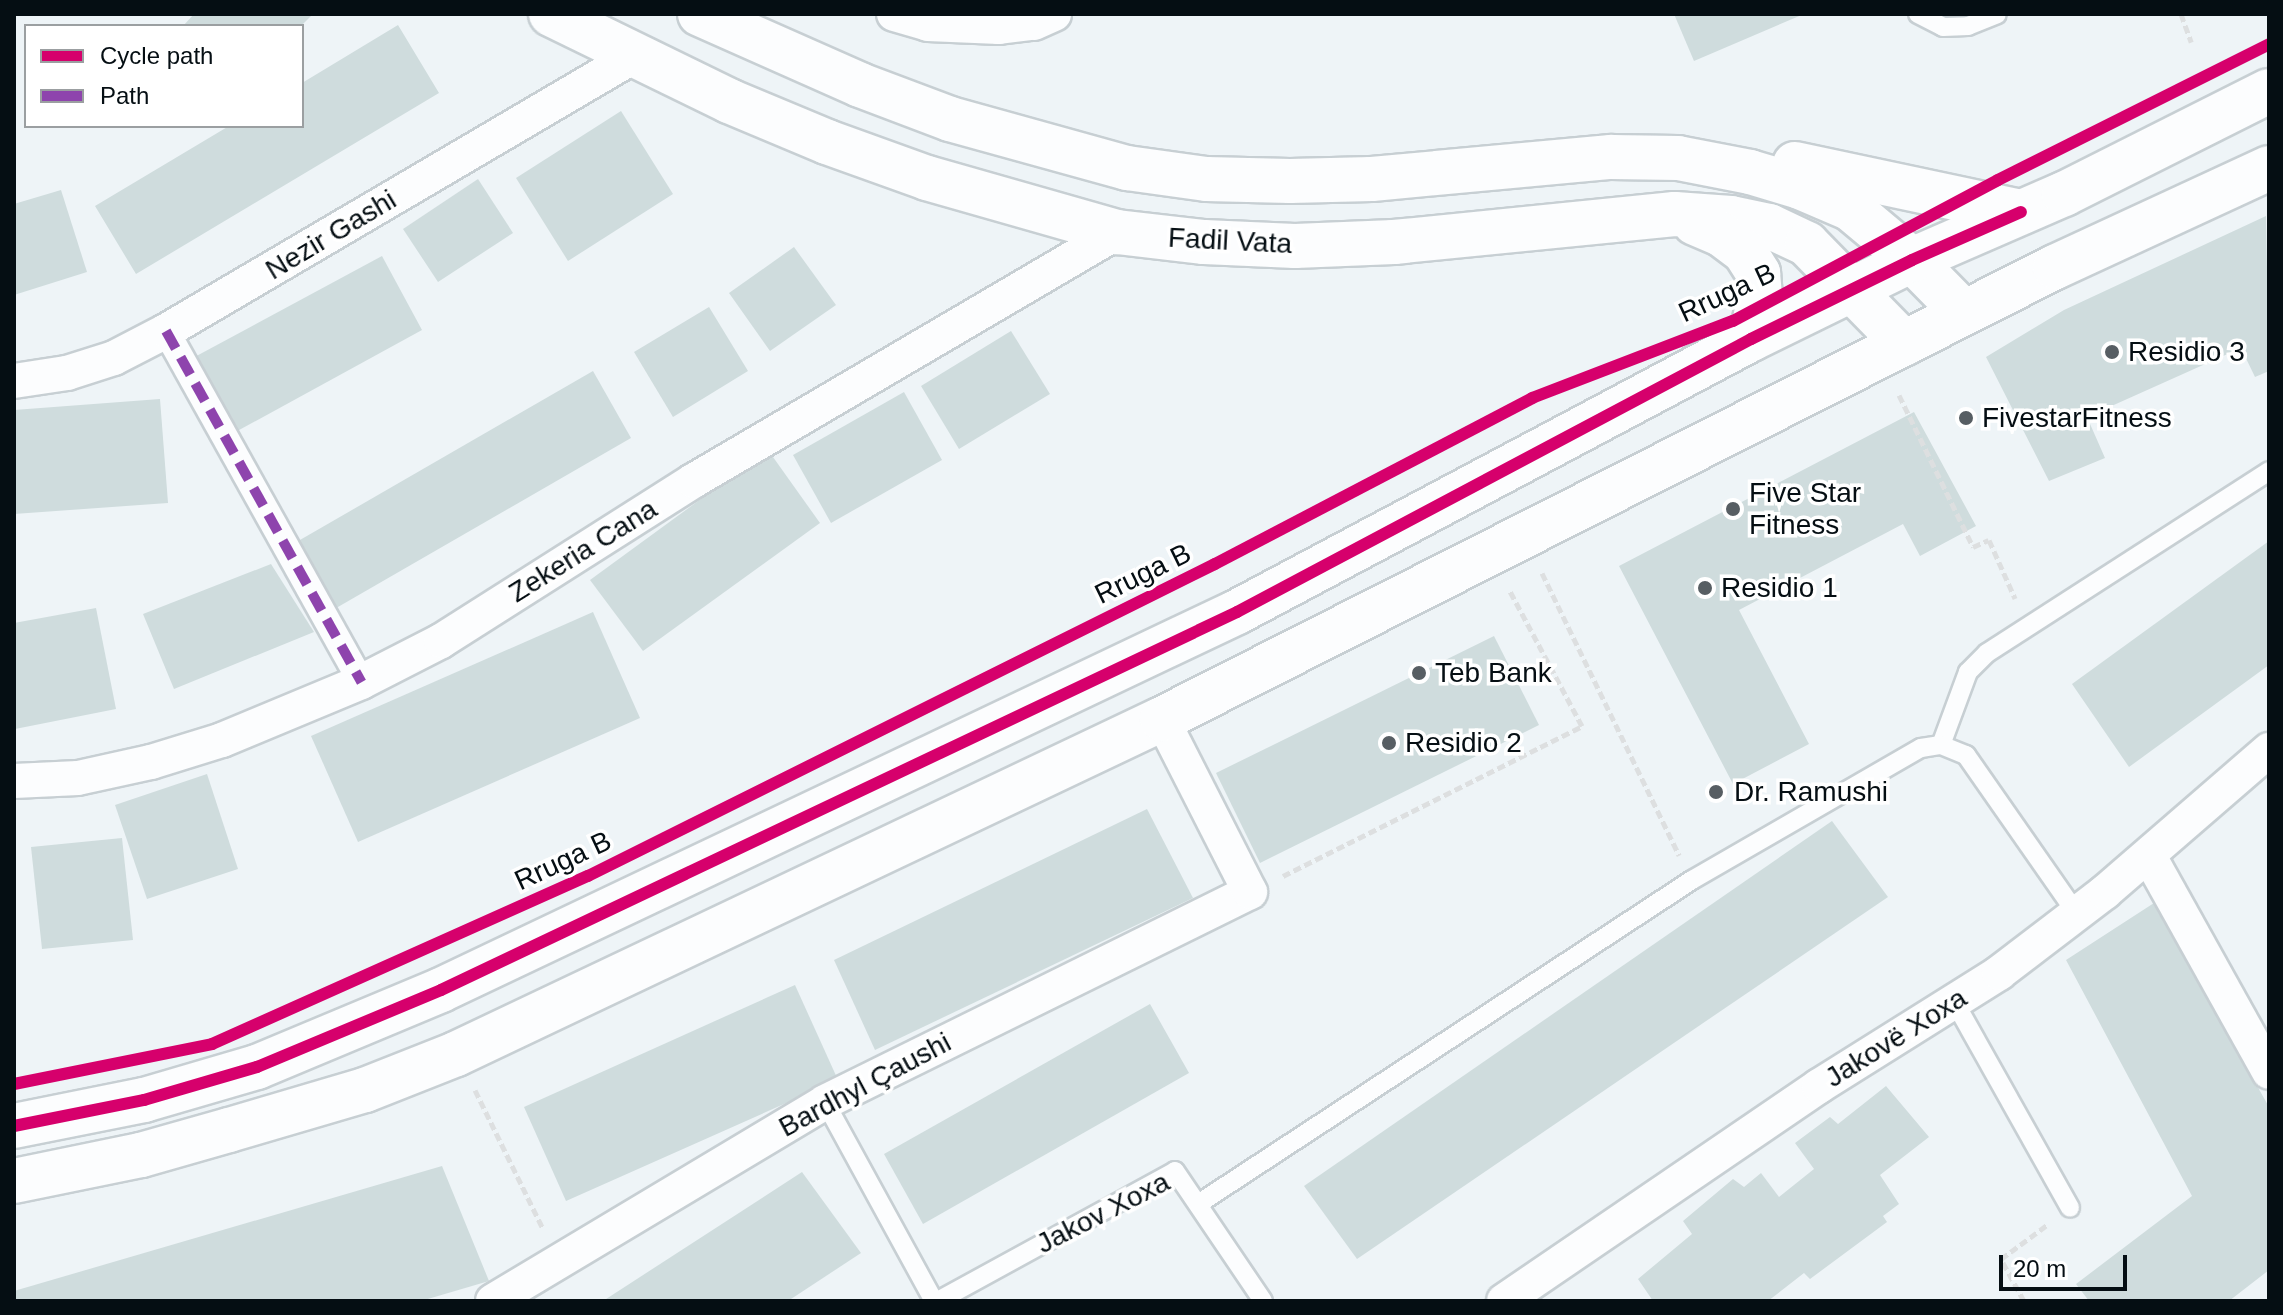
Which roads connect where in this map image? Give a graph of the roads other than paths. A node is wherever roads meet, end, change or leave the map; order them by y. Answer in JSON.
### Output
{"nodes":[{"id":1,"x":551,"y":14,"type":"edge"},
{"id":2,"x":700,"y":14,"type":"edge"},
{"id":3,"x":894,"y":14,"type":"edge"},
{"id":4,"x":1054,"y":14,"type":"edge"},
{"id":5,"x":1918,"y":14,"type":"edge"},
{"id":6,"x":1997,"y":14,"type":"edge"},
{"id":7,"x":634,"y":56,"type":"junction"},
{"id":8,"x":2269,"y":91,"type":"edge"},
{"id":9,"x":1678,"y":158,"type":"junction"},
{"id":10,"x":2269,"y":168,"type":"edge"},
{"id":11,"x":2021,"y":212,"type":"junction"},
{"id":12,"x":1675,"y":214,"type":"junction"},
{"id":13,"x":1117,"y":232,"type":"junction"},
{"id":14,"x":1912,"y":260,"type":"junction"},
{"id":15,"x":1853,"y":290,"type":"junction"},
{"id":16,"x":1964,"y":313,"type":"junction"},
{"id":17,"x":166,"y":331,"type":"junction"},
{"id":18,"x":1751,"y":339,"type":"junction"},
{"id":19,"x":1892,"y":349,"type":"junction"},
{"id":20,"x":14,"y":381,"type":"edge"},
{"id":21,"x":2269,"y":471,"type":"edge"},
{"id":22,"x":361,"y":682,"type":"junction"},
{"id":23,"x":1162,"y":719,"type":"junction"},
{"id":24,"x":1941,"y":745,"type":"junction"},
{"id":25,"x":2269,"y":750,"type":"edge"},
{"id":26,"x":14,"y":781,"type":"edge"},
{"id":27,"x":2149,"y":856,"type":"junction"},
{"id":28,"x":2077,"y":914,"type":"junction"},
{"id":29,"x":1954,"y":1001,"type":"junction"},
{"id":30,"x":2269,"y":1072,"type":"edge"},
{"id":31,"x":825,"y":1102,"type":"junction"},
{"id":32,"x":14,"y":1126,"type":"edge"},
{"id":33,"x":14,"y":1181,"type":"edge"},
{"id":34,"x":1198,"y":1204,"type":"junction"},
{"id":35,"x":2070,"y":1208,"type":"road end"},
{"id":36,"x":493,"y":1301,"type":"edge"},
{"id":37,"x":936,"y":1301,"type":"edge"},
{"id":38,"x":1263,"y":1301,"type":"edge"},
{"id":39,"x":1504,"y":1301,"type":"edge"}],
"edges":[{"from":1,"to":7,"type":"main road","name":"Fadil Vata"},
{"from":2,"to":9,"type":"main road"},
{"from":3,"to":4,"type":"street"},
{"from":5,"to":6,"type":"lane"},
{"from":7,"to":13,"type":"main road","name":"Fadil Vata"},
{"from":7,"to":17,"type":"street","name":"Nezir Gashi"},
{"from":8,"to":11,"type":"main road","name":"Rruga B"},
{"from":9,"to":11,"type":"main road"},
{"from":9,"to":14,"type":"main road"},
{"from":10,"to":16,"type":"main road"},
{"from":11,"to":14,"type":"main road","name":"Rruga B"},
{"from":12,"to":13,"type":"main road","name":"Fadil Vata"},
{"from":12,"to":15,"type":"main road","name":"Fadil Vata"},
{"from":12,"to":18,"type":"main road"},
{"from":13,"to":22,"type":"street","name":"Zekeria Cana"},
{"from":14,"to":15,"type":"main road","name":"Rruga B"},
{"from":14,"to":16,"type":"main road"},
{"from":15,"to":18,"type":"main road","name":"Rruga B"},
{"from":15,"to":19,"type":"main road","name":"Fadil Vata"},
{"from":16,"to":19,"type":"main road"},
{"from":17,"to":20,"type":"street","name":"Nezir Gashi"},
{"from":17,"to":22,"type":"street"},
{"from":18,"to":32,"type":"main road","name":"Rruga B"},
{"from":19,"to":23,"type":"main road"},
{"from":21,"to":24,"type":"lane"},
{"from":22,"to":26,"type":"street","name":"Zekeria Cana"},
{"from":23,"to":31,"type":"street","name":"Bardhyl Çaushi"},
{"from":23,"to":33,"type":"main road"},
{"from":24,"to":28,"type":"lane"},
{"from":24,"to":34,"type":"lane"},
{"from":25,"to":27,"type":"street","name":"Jakovë Xoxa"},
{"from":27,"to":28,"type":"street","name":"Jakovë Xoxa"},
{"from":27,"to":30,"type":"street"},
{"from":28,"to":29,"type":"street","name":"Jakovë Xoxa"},
{"from":29,"to":35,"type":"lane"},
{"from":29,"to":39,"type":"street","name":"Jakovë Xoxa"},
{"from":31,"to":36,"type":"street","name":"Bardhyl Çaushi"},
{"from":31,"to":37,"type":"lane","name":"Jakov Xoxa"},
{"from":34,"to":37,"type":"lane","name":"Jakov Xoxa"},
{"from":34,"to":38,"type":"lane","name":"Jakov Xoxa"}]}
